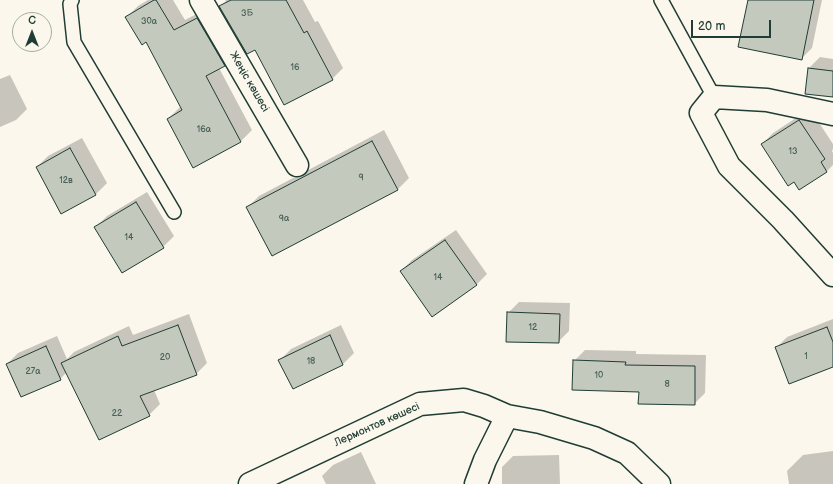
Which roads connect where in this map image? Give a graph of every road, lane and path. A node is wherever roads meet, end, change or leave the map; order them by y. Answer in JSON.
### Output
{"nodes":[{"id":1,"x":72,"y":0,"type":"edge"},
{"id":2,"x":202,"y":0,"type":"edge"},
{"id":3,"x":661,"y":0,"type":"edge"},
{"id":4,"x":714,"y":97,"type":"junction"},
{"id":5,"x":833,"y":114,"type":"edge"},
{"id":6,"x":297,"y":165,"type":"dead end"},
{"id":7,"x":174,"y":212,"type":"dead end"},
{"id":8,"x":833,"y":274,"type":"edge"},
{"id":9,"x":507,"y":416,"type":"junction"},
{"id":10,"x":250,"y":484,"type":"edge"},
{"id":11,"x":476,"y":484,"type":"edge"},
{"id":12,"x":659,"y":484,"type":"edge"}],
"edges":[{"from":1,"to":7,"type":"lane"},
{"from":2,"to":6,"type":"street","name":"Жеңіс көшесі"},
{"from":3,"to":4,"type":"lane"},
{"from":4,"to":5,"type":"street"},
{"from":4,"to":8,"type":"street"},
{"from":9,"to":10,"type":"street","name":"Лермонтов көшесі"},
{"from":9,"to":11,"type":"street"},
{"from":9,"to":12,"type":"street","name":"Лермонтов көшесі"}]}
